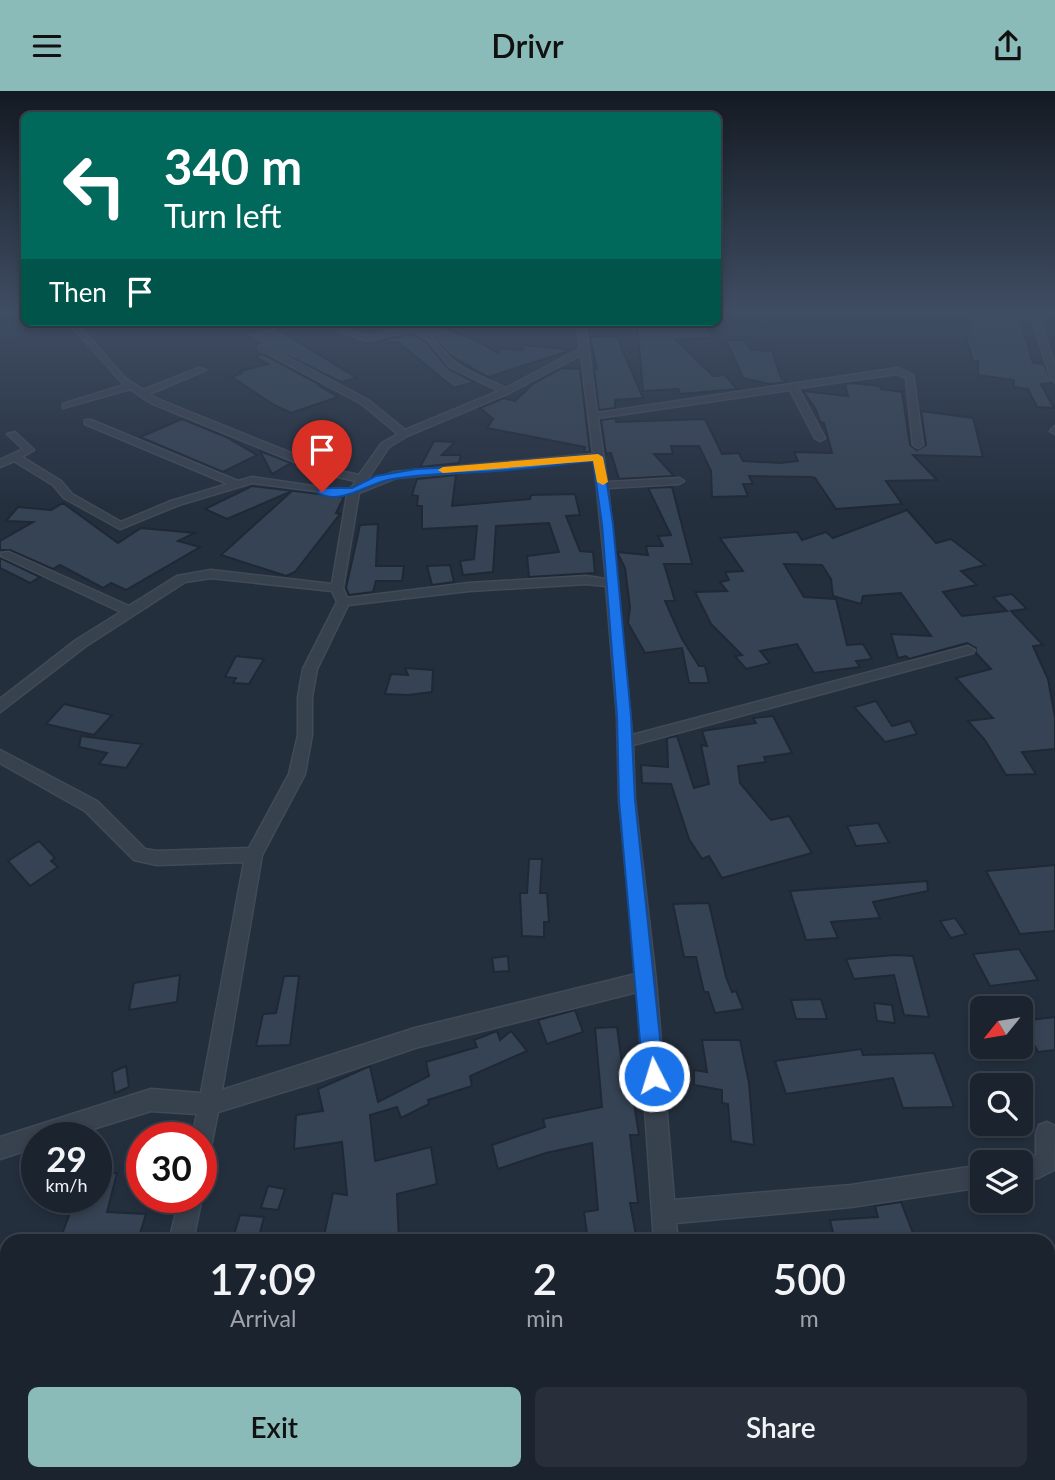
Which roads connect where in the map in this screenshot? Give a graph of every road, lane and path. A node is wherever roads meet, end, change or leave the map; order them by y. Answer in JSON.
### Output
{"nodes":[{"id":1,"x":120,"y":378,"type":"edge"},
{"id":2,"x":182,"y":378,"type":"edge"},
{"id":3,"x":320,"y":378,"type":"edge"},
{"id":4,"x":479,"y":378,"type":"edge"},
{"id":5,"x":531,"y":378,"type":"edge"},
{"id":6,"x":587,"y":378,"type":"edge"},
{"id":7,"x":847,"y":378,"type":"edge"},
{"id":8,"x":910,"y":378,"type":"edge"},
{"id":9,"x":131,"y":386,"type":"junction"},
{"id":10,"x":792,"y":386,"type":"junction"},
{"id":11,"x":506,"y":391,"type":"junction"},
{"id":12,"x":142,"y":393,"type":"junction"},
{"id":13,"x":66,"y":406,"type":"dead end"},
{"id":14,"x":593,"y":416,"type":"junction"},
{"id":15,"x":88,"y":422,"type":"dead end"},
{"id":16,"x":12,"y":434,"type":"dead end"},
{"id":17,"x":404,"y":434,"type":"junction"},
{"id":18,"x":820,"y":438,"type":"dead end"},
{"id":19,"x":918,"y":445,"type":"dead end"},
{"id":20,"x":598,"y":457,"type":"junction"},
{"id":21,"x":16,"y":458,"type":"junction"},
{"id":22,"x":0,"y":464,"type":"edge"},
{"id":23,"x":679,"y":481,"type":"dead end"},
{"id":24,"x":237,"y":484,"type":"junction"},
{"id":25,"x":358,"y":485,"type":"junction"},
{"id":26,"x":603,"y":485,"type":"junction"},
{"id":27,"x":5,"y":554,"type":"dead end"},
{"id":28,"x":611,"y":583,"type":"junction"},
{"id":29,"x":340,"y":596,"type":"junction"},
{"id":30,"x":129,"y":611,"type":"junction"},
{"id":31,"x":968,"y":650,"type":"dead end"},
{"id":32,"x":0,"y":707,"type":"edge"},
{"id":33,"x":625,"y":742,"type":"junction"},
{"id":34,"x":0,"y":755,"type":"edge"},
{"id":35,"x":254,"y":855,"type":"junction"},
{"id":36,"x":646,"y":981,"type":"junction"},
{"id":37,"x":209,"y":1104,"type":"junction"},
{"id":38,"x":206,"y":1122,"type":"edge"},
{"id":39,"x":1047,"y":1133,"type":"dead end"},
{"id":40,"x":0,"y":1148,"type":"edge"},
{"id":41,"x":1033,"y":1168,"type":"edge"},
{"id":42,"x":970,"y":1178,"type":"edge"},
{"id":43,"x":187,"y":1213,"type":"edge"},
{"id":44,"x":664,"y":1213,"type":"junction"},
{"id":45,"x":183,"y":1234,"type":"edge"},
{"id":46,"x":666,"y":1234,"type":"edge"}],
"edges":[{"from":1,"to":9,"type":"street"},
{"from":2,"to":12,"type":"street"},
{"from":3,"to":17,"type":"street"},
{"from":4,"to":11,"type":"street"},
{"from":5,"to":11,"type":"street"},
{"from":6,"to":14,"type":"street"},
{"from":7,"to":10,"type":"street"},
{"from":8,"to":19,"type":"street"},
{"from":9,"to":12,"type":"street"},
{"from":9,"to":13,"type":"street"},
{"from":10,"to":14,"type":"street"},
{"from":10,"to":18,"type":"street"},
{"from":11,"to":17,"type":"street"},
{"from":12,"to":25,"type":"street"},
{"from":14,"to":20,"type":"street"},
{"from":15,"to":24,"type":"street"},
{"from":16,"to":21,"type":"street"},
{"from":17,"to":25,"type":"street"},
{"from":20,"to":25,"type":"street"},
{"from":20,"to":26,"type":"street"},
{"from":21,"to":22,"type":"street"},
{"from":21,"to":24,"type":"street"},
{"from":23,"to":26,"type":"street"},
{"from":24,"to":25,"type":"street"},
{"from":25,"to":29,"type":"street"},
{"from":26,"to":28,"type":"street"},
{"from":27,"to":30,"type":"street"},
{"from":28,"to":29,"type":"street"},
{"from":28,"to":33,"type":"street"},
{"from":29,"to":30,"type":"street"},
{"from":29,"to":35,"type":"street"},
{"from":30,"to":32,"type":"street"},
{"from":31,"to":33,"type":"street"},
{"from":33,"to":36,"type":"street"},
{"from":34,"to":35,"type":"street"},
{"from":35,"to":37,"type":"street"},
{"from":36,"to":37,"type":"street"},
{"from":36,"to":44,"type":"street"},
{"from":37,"to":38,"type":"street"},
{"from":37,"to":40,"type":"street"},
{"from":39,"to":41,"type":"street"},
{"from":42,"to":44,"type":"street"},
{"from":43,"to":45,"type":"street"},
{"from":44,"to":46,"type":"street"}]}
